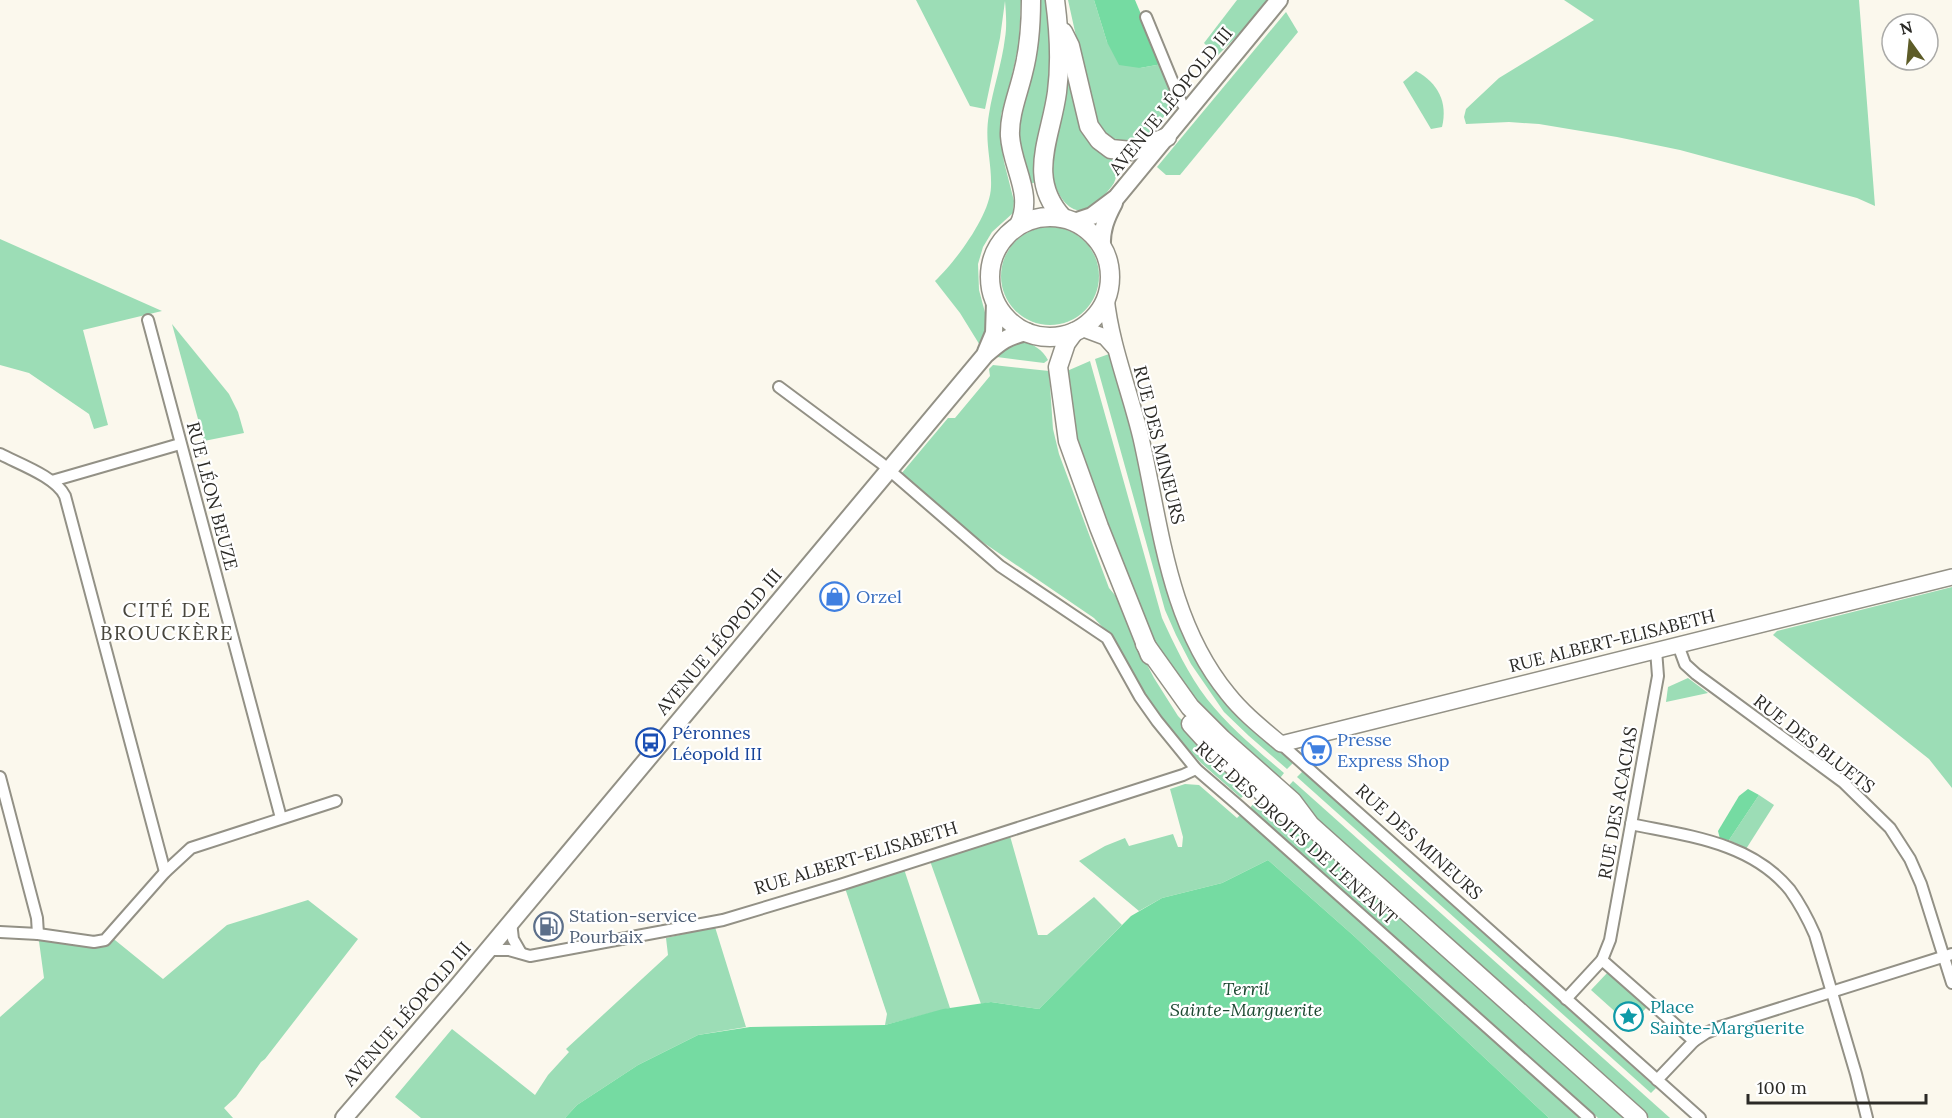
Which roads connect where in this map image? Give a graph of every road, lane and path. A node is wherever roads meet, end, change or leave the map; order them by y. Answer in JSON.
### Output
{"nodes":[{"id":1,"x":1031,"y":0,"type":"edge"},
{"id":2,"x":1055,"y":0,"type":"edge"},
{"id":3,"x":1279,"y":0,"type":"edge"},
{"id":4,"x":1146,"y":17,"type":"dead end"},
{"id":5,"x":1058,"y":24,"type":"junction"},
{"id":6,"x":1188,"y":112,"type":"junction"},
{"id":7,"x":1167,"y":137,"type":"junction"},
{"id":8,"x":1116,"y":198,"type":"junction"},
{"id":9,"x":1068,"y":220,"type":"junction"},
{"id":10,"x":1019,"y":225,"type":"junction"},
{"id":11,"x":1102,"y":247,"type":"junction"},
{"id":12,"x":1106,"y":297,"type":"junction"},
{"id":13,"x":995,"y":302,"type":"junction"},
{"id":14,"x":148,"y":321,"type":"dead end"},
{"id":15,"x":1078,"y":330,"type":"junction"},
{"id":16,"x":1032,"y":334,"type":"junction"},
{"id":17,"x":1114,"y":348,"type":"junction"},
{"id":18,"x":985,"y":355,"type":"junction"},
{"id":19,"x":1058,"y":367,"type":"junction"},
{"id":20,"x":779,"y":387,"type":"dead end"},
{"id":21,"x":180,"y":444,"type":"junction"},
{"id":22,"x":0,"y":454,"type":"edge"},
{"id":23,"x":888,"y":469,"type":"junction"},
{"id":24,"x":52,"y":481,"type":"junction"},
{"id":25,"x":1952,"y":577,"type":"edge"},
{"id":26,"x":1678,"y":645,"type":"junction"},
{"id":27,"x":1656,"y":650,"type":"junction"},
{"id":28,"x":1281,"y":744,"type":"junction"},
{"id":29,"x":1196,"y":769,"type":"junction"},
{"id":30,"x":0,"y":777,"type":"edge"},
{"id":31,"x":336,"y":801,"type":"dead end"},
{"id":32,"x":282,"y":818,"type":"junction"},
{"id":33,"x":1631,"y":824,"type":"junction"},
{"id":34,"x":165,"y":872,"type":"junction"},
{"id":35,"x":511,"y":922,"type":"junction"},
{"id":36,"x":0,"y":932,"type":"edge"},
{"id":37,"x":38,"y":934,"type":"junction"},
{"id":38,"x":488,"y":951,"type":"junction"},
{"id":39,"x":521,"y":953,"type":"junction"},
{"id":40,"x":1948,"y":955,"type":"edge"},
{"id":41,"x":1602,"y":960,"type":"junction"},
{"id":42,"x":1952,"y":983,"type":"edge"},
{"id":43,"x":1833,"y":993,"type":"junction"},
{"id":44,"x":1566,"y":999,"type":"junction"},
{"id":45,"x":1694,"y":1041,"type":"junction"},
{"id":46,"x":1657,"y":1080,"type":"junction"},
{"id":47,"x":344,"y":1118,"type":"edge"},
{"id":48,"x":1589,"y":1118,"type":"edge"},
{"id":49,"x":1638,"y":1118,"type":"edge"},
{"id":50,"x":1700,"y":1118,"type":"edge"},
{"id":51,"x":1867,"y":1118,"type":"edge"}],
"edges":[{"from":1,"to":10,"type":"highway"},
{"from":2,"to":5,"type":"highway"},
{"from":3,"to":6,"type":"main road","name":"AVENUE LÉOPOLD III"},
{"from":4,"to":6,"type":"street"},
{"from":5,"to":7,"type":"highway"},
{"from":5,"to":9,"type":"highway"},
{"from":6,"to":7,"type":"main road","name":"AVENUE LÉOPOLD III"},
{"from":7,"to":8,"type":"main road","name":"AVENUE LÉOPOLD III"},
{"from":8,"to":9,"type":"main road","name":"AVENUE LÉOPOLD III"},
{"from":8,"to":11,"type":"main road","name":"AVENUE LÉOPOLD III"},
{"from":9,"to":10,"type":"highway"},
{"from":9,"to":11,"type":"highway"},
{"from":10,"to":13,"type":"highway"},
{"from":11,"to":12,"type":"highway"},
{"from":12,"to":15,"type":"highway"},
{"from":12,"to":17,"type":"street","name":"RUE DES MINEURS"},
{"from":13,"to":16,"type":"highway"},
{"from":13,"to":18,"type":"main road","name":"AVENUE LÉOPOLD III"},
{"from":14,"to":21,"type":"street","name":"RUE LÉON BEUZE"},
{"from":15,"to":16,"type":"highway"},
{"from":15,"to":17,"type":"street","name":"RUE DES MINEURS"},
{"from":15,"to":19,"type":"highway"},
{"from":16,"to":18,"type":"main road","name":"AVENUE LÉOPOLD III"},
{"from":16,"to":19,"type":"highway"},
{"from":17,"to":28,"type":"street","name":"RUE DES MINEURS"},
{"from":18,"to":23,"type":"main road","name":"AVENUE LÉOPOLD III"},
{"from":19,"to":49,"type":"highway"},
{"from":20,"to":23,"type":"street","name":"RUE DES DROITS DE L'ENFANT"},
{"from":21,"to":24,"type":"street"},
{"from":21,"to":32,"type":"street","name":"RUE LÉON BEUZE"},
{"from":22,"to":24,"type":"street"},
{"from":23,"to":29,"type":"street","name":"RUE DES DROITS DE L'ENFANT"},
{"from":23,"to":35,"type":"main road","name":"AVENUE LÉOPOLD III"},
{"from":24,"to":34,"type":"street"},
{"from":25,"to":26,"type":"street","name":"RUE ALBERT-ELISABETH"},
{"from":26,"to":27,"type":"street","name":"RUE ALBERT-ELISABETH"},
{"from":26,"to":40,"type":"street","name":"RUE DES BLUETS"},
{"from":27,"to":28,"type":"street","name":"RUE ALBERT-ELISABETH"},
{"from":27,"to":33,"type":"street","name":"RUE DES ACACIAS"},
{"from":28,"to":44,"type":"street","name":"RUE DES MINEURS"},
{"from":29,"to":39,"type":"street","name":"RUE ALBERT-ELISABETH"},
{"from":29,"to":48,"type":"street","name":"RUE DES DROITS DE L'ENFANT"},
{"from":30,"to":37,"type":"street"},
{"from":31,"to":32,"type":"street"},
{"from":32,"to":34,"type":"street"},
{"from":33,"to":41,"type":"street","name":"RUE DES ACACIAS"},
{"from":33,"to":43,"type":"street"},
{"from":34,"to":37,"type":"street"},
{"from":35,"to":38,"type":"main road","name":"AVENUE LÉOPOLD III"},
{"from":35,"to":39,"type":"street"},
{"from":36,"to":37,"type":"street"},
{"from":38,"to":39,"type":"street","name":"RUE ALBERT-ELISABETH"},
{"from":38,"to":47,"type":"main road","name":"AVENUE LÉOPOLD III"},
{"from":40,"to":42,"type":"street","name":"RUE DES BLUETS"},
{"from":40,"to":43,"type":"street"},
{"from":41,"to":44,"type":"street"},
{"from":41,"to":45,"type":"street"},
{"from":43,"to":45,"type":"street"},
{"from":43,"to":51,"type":"street"},
{"from":44,"to":46,"type":"street","name":"RUE DES MINEURS"},
{"from":45,"to":46,"type":"street"},
{"from":46,"to":50,"type":"street","name":"RUE DES MINEURS"}]}
